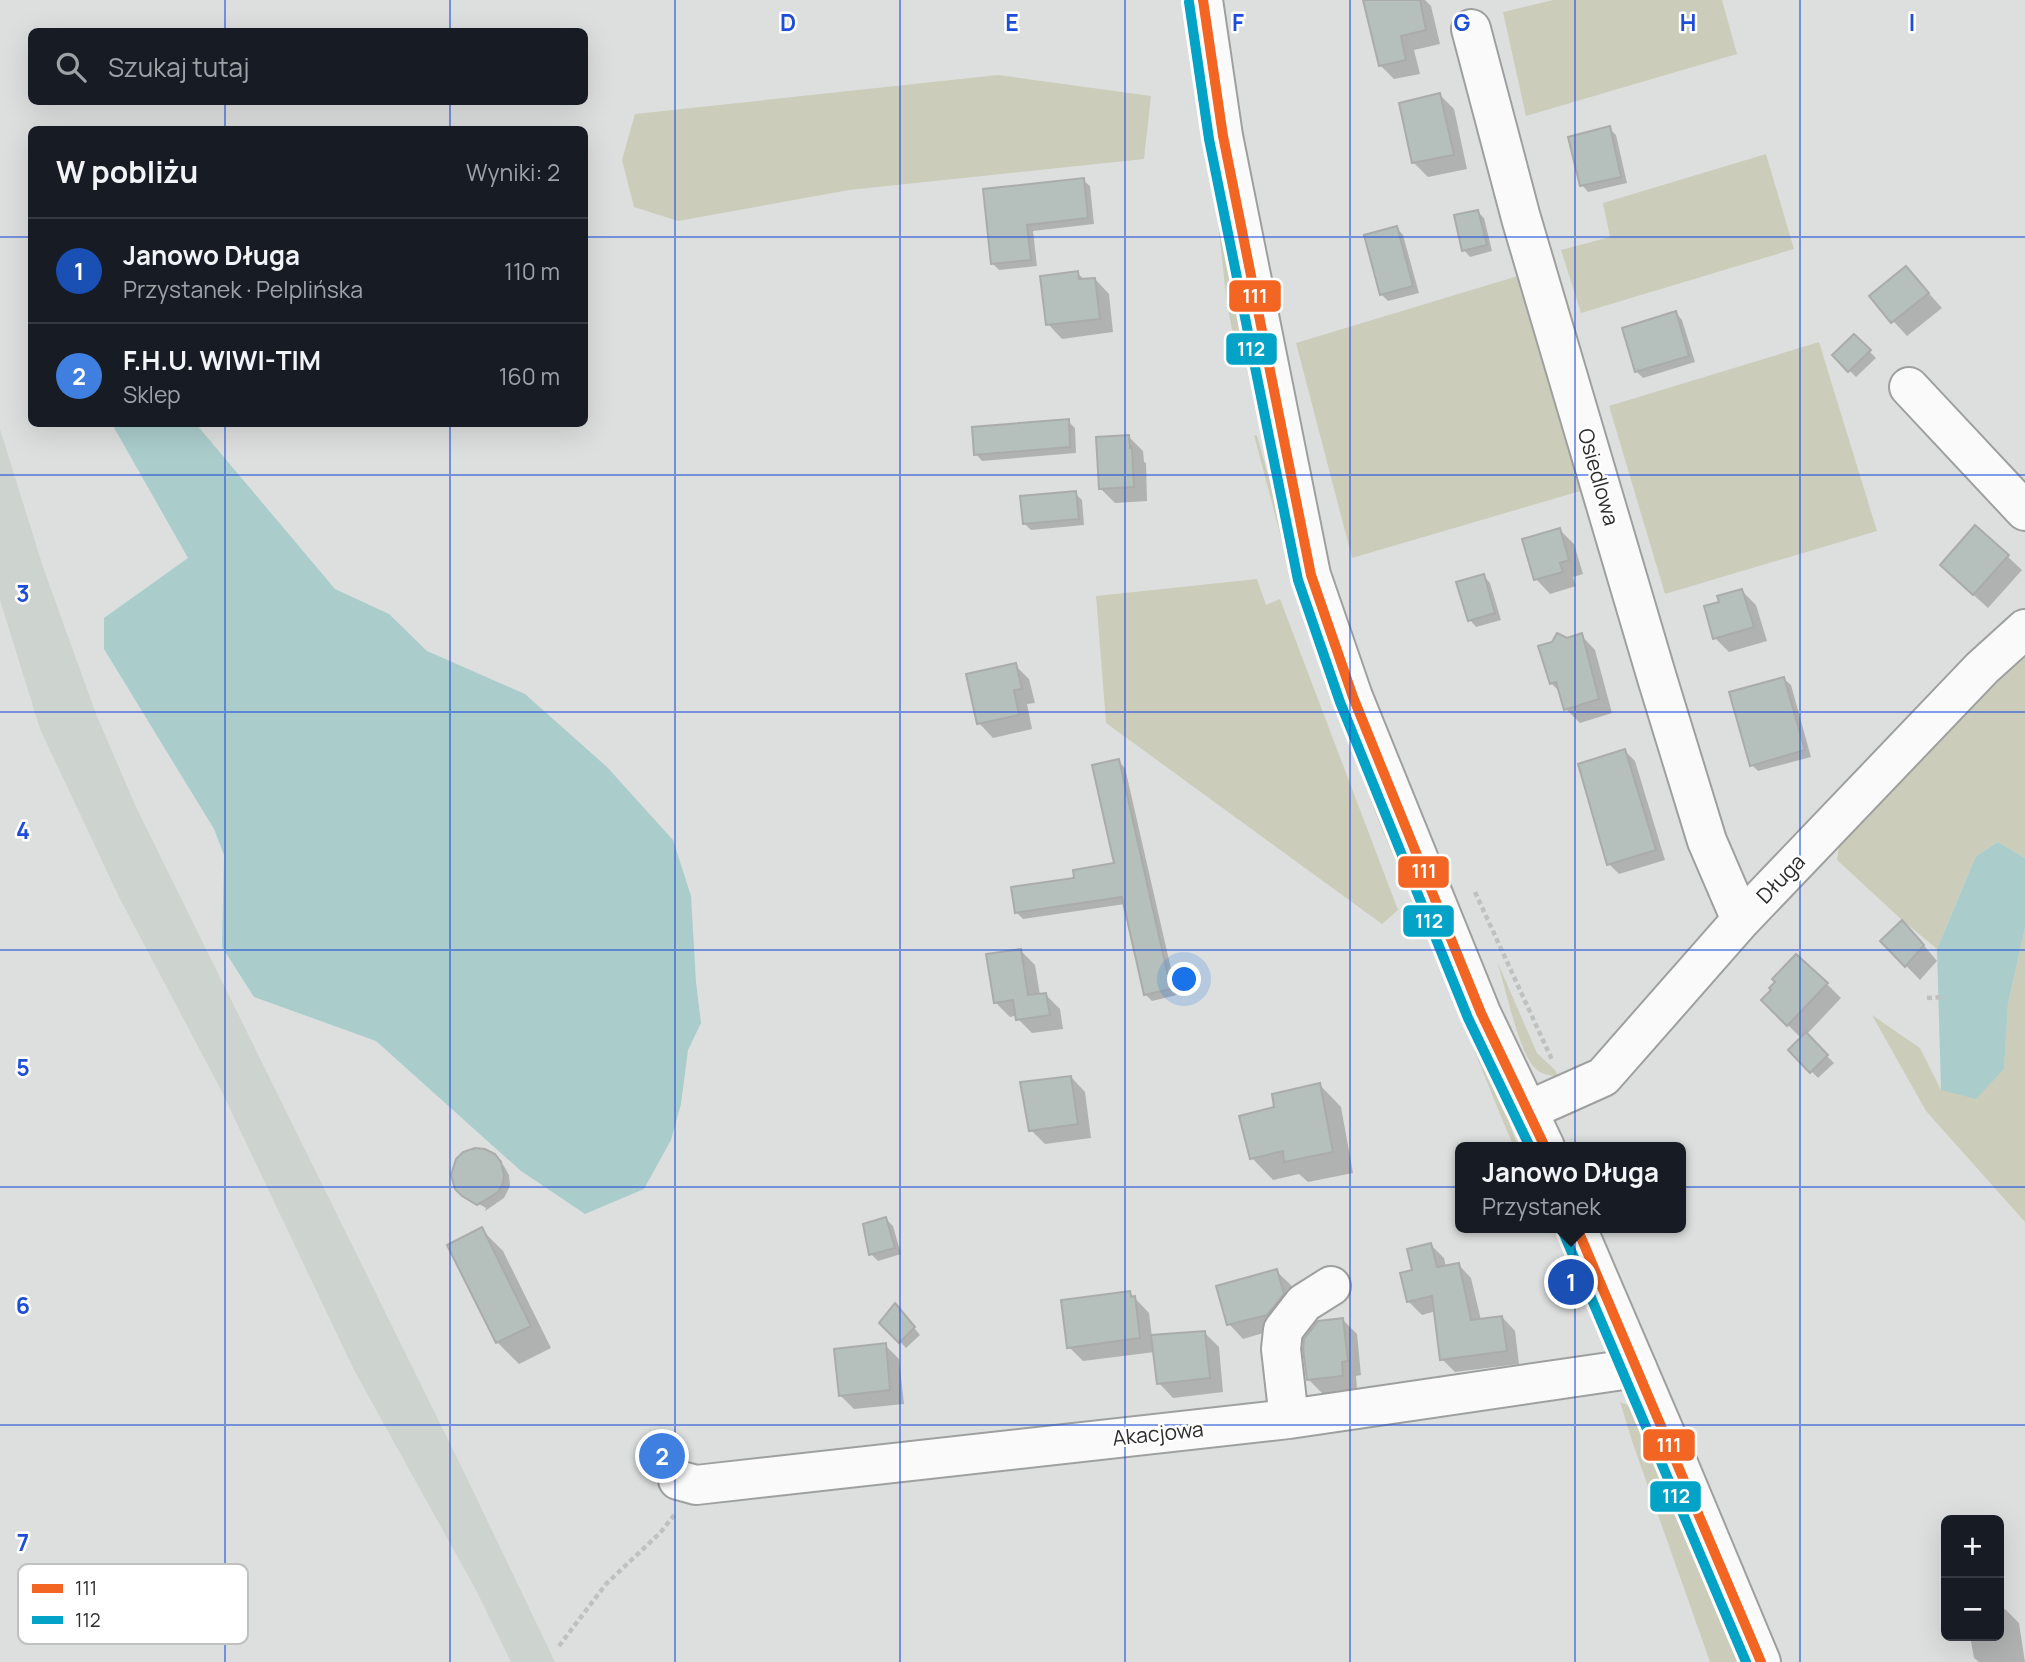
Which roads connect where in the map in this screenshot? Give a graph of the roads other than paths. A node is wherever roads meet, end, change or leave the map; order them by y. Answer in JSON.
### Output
{"nodes":[{"id":1,"x":1203,"y":0,"type":"edge"},
{"id":2,"x":1471,"y":29,"type":"dead end"},
{"id":3,"x":1909,"y":387,"type":"dead end"},
{"id":4,"x":2025,"y":511,"type":"edge"},
{"id":5,"x":2025,"y":629,"type":"edge"},
{"id":6,"x":1741,"y":920,"type":"junction"},
{"id":7,"x":1527,"y":1111,"type":"junction"},
{"id":8,"x":1542,"y":1142,"type":"edge"},
{"id":9,"x":1579,"y":1233,"type":"edge"},
{"id":10,"x":1331,"y":1286,"type":"dead end"},
{"id":11,"x":1637,"y":1368,"type":"junction"},
{"id":12,"x":1289,"y":1419,"type":"junction"},
{"id":13,"x":687,"y":1482,"type":"road end"},
{"id":14,"x":1761,"y":1662,"type":"edge"}],
"edges":[{"from":1,"to":7,"type":"main road"},
{"from":2,"to":6,"type":"main road","name":"Osiedlowa"},
{"from":3,"to":4,"type":"main road"},
{"from":5,"to":6,"type":"main road","name":"Długa"},
{"from":6,"to":7,"type":"main road","name":"Długa"},
{"from":7,"to":8,"type":"main road"},
{"from":9,"to":11,"type":"main road"},
{"from":10,"to":12,"type":"main road"},
{"from":11,"to":12,"type":"main road","name":"Akacjowa"},
{"from":11,"to":14,"type":"main road"},
{"from":12,"to":13,"type":"main road","name":"Akacjowa"}]}
